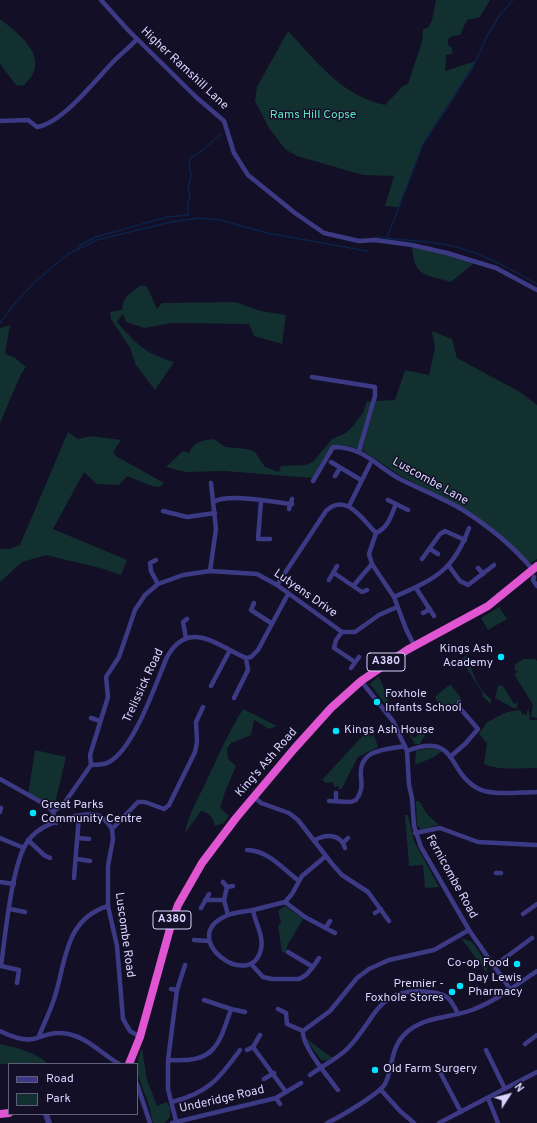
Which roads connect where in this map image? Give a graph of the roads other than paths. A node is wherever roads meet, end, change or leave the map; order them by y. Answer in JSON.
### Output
{"nodes":[{"id":1,"x":101,"y":0,"type":"edge"},
{"id":2,"x":137,"y":39,"type":"junction"},
{"id":3,"x":0,"y":121,"type":"edge"},
{"id":4,"x":537,"y":290,"type":"edge"},
{"id":5,"x":312,"y":377,"type":"dead end"},
{"id":6,"x":359,"y":451,"type":"junction"},
{"id":7,"x":331,"y":462,"type":"dead end"},
{"id":8,"x":370,"y":464,"type":"dead end"},
{"id":9,"x":340,"y":468,"type":"junction"},
{"id":10,"x":334,"y":476,"type":"dead end"},
{"id":11,"x":313,"y":480,"type":"dead end"},
{"id":12,"x":361,"y":480,"type":"junction"},
{"id":13,"x":211,"y":483,"type":"dead end"},
{"id":14,"x":388,"y":500,"type":"dead end"},
{"id":15,"x":261,"y":501,"type":"junction"},
{"id":16,"x":213,"y":502,"type":"junction"},
{"id":17,"x":396,"y":504,"type":"junction"},
{"id":18,"x":349,"y":506,"type":"junction"},
{"id":19,"x":289,"y":509,"type":"dead end"},
{"id":20,"x":408,"y":510,"type":"dead end"},
{"id":21,"x":163,"y":511,"type":"dead end"},
{"id":22,"x":215,"y":513,"type":"junction"},
{"id":23,"x":469,"y":528,"type":"dead end"},
{"id":24,"x":376,"y":533,"type":"junction"},
{"id":25,"x":270,"y":539,"type":"dead end"},
{"id":26,"x":465,"y":540,"type":"junction"},
{"id":27,"x":430,"y":549,"type":"junction"},
{"id":28,"x":438,"y":554,"type":"dead end"},
{"id":29,"x":146,"y":559,"type":"dead end"},
{"id":30,"x":422,"y":559,"type":"dead end"},
{"id":31,"x":156,"y":560,"type":"dead end"},
{"id":32,"x":150,"y":563,"type":"junction"},
{"id":33,"x":372,"y":564,"type":"junction"},
{"id":34,"x":494,"y":565,"type":"dead end"},
{"id":35,"x":337,"y":566,"type":"dead end"},
{"id":36,"x":450,"y":566,"type":"junction"},
{"id":37,"x":478,"y":568,"type":"dead end"},
{"id":38,"x":210,"y":571,"type":"junction"},
{"id":39,"x":535,"y":571,"type":"edge"},
{"id":40,"x":334,"y":573,"type":"junction"},
{"id":41,"x":483,"y":574,"type":"junction"},
{"id":42,"x":329,"y":580,"type":"dead end"},
{"id":43,"x":158,"y":584,"type":"junction"},
{"id":44,"x":277,"y":585,"type":"junction"},
{"id":45,"x":354,"y":585,"type":"junction"},
{"id":46,"x":537,"y":586,"type":"edge"},
{"id":47,"x":416,"y":588,"type":"junction"},
{"id":48,"x":368,"y":590,"type":"dead end"},
{"id":49,"x":288,"y":594,"type":"junction"},
{"id":50,"x":394,"y":597,"type":"junction"},
{"id":51,"x":254,"y":603,"type":"dead end"},
{"id":52,"x":397,"y":606,"type":"junction"},
{"id":53,"x":430,"y":609,"type":"junction"},
{"id":54,"x":251,"y":610,"type":"junction"},
{"id":55,"x":423,"y":613,"type":"dead end"},
{"id":56,"x":248,"y":615,"type":"dead end"},
{"id":57,"x":434,"y":616,"type":"dead end"},
{"id":58,"x":183,"y":620,"type":"dead end"},
{"id":59,"x":271,"y":623,"type":"junction"},
{"id":60,"x":342,"y":632,"type":"junction"},
{"id":61,"x":186,"y":638,"type":"junction"},
{"id":62,"x":414,"y":645,"type":"junction"},
{"id":63,"x":230,"y":650,"type":"junction"},
{"id":64,"x":359,"y":657,"type":"dead end"},
{"id":65,"x":246,"y":658,"type":"junction"},
{"id":66,"x":355,"y":662,"type":"junction"},
{"id":67,"x":351,"y":668,"type":"dead end"},
{"id":68,"x":361,"y":682,"type":"junction"},
{"id":69,"x":211,"y":686,"type":"dead end"},
{"id":70,"x":234,"y":698,"type":"dead end"},
{"id":71,"x":457,"y":705,"type":"dead end"},
{"id":72,"x":203,"y":707,"type":"dead end"},
{"id":73,"x":91,"y":718,"type":"dead end"},
{"id":74,"x":100,"y":721,"type":"junction"},
{"id":75,"x":405,"y":746,"type":"junction"},
{"id":76,"x":407,"y":752,"type":"junction"},
{"id":77,"x":450,"y":756,"type":"junction"},
{"id":78,"x":91,"y":765,"type":"junction"},
{"id":79,"x":0,"y":779,"type":"edge"},
{"id":80,"x":537,"y":792,"type":"edge"},
{"id":81,"x":336,"y":793,"type":"dead end"},
{"id":82,"x":254,"y":797,"type":"junction"},
{"id":83,"x":329,"y":801,"type":"dead end"},
{"id":84,"x":336,"y":801,"type":"junction"},
{"id":85,"x":53,"y":812,"type":"junction"},
{"id":86,"x":79,"y":816,"type":"junction"},
{"id":87,"x":56,"y":823,"type":"junction"},
{"id":88,"x":112,"y":829,"type":"junction"},
{"id":89,"x":415,"y":833,"type":"junction"},
{"id":90,"x":0,"y":838,"type":"edge"},
{"id":91,"x":78,"y":838,"type":"junction"},
{"id":92,"x":348,"y":838,"type":"dead end"},
{"id":93,"x":28,"y":840,"type":"junction"},
{"id":94,"x":90,"y":840,"type":"dead end"},
{"id":95,"x":314,"y":841,"type":"junction"},
{"id":96,"x":254,"y":845,"type":"dead end"},
{"id":97,"x":537,"y":845,"type":"edge"},
{"id":98,"x":24,"y":848,"type":"junction"},
{"id":99,"x":247,"y":850,"type":"dead end"},
{"id":100,"x":254,"y":850,"type":"junction"},
{"id":101,"x":326,"y":856,"type":"junction"},
{"id":102,"x":50,"y":858,"type":"dead end"},
{"id":103,"x":76,"y":859,"type":"junction"},
{"id":104,"x":90,"y":861,"type":"dead end"},
{"id":105,"x":74,"y":878,"type":"dead end"},
{"id":106,"x":0,"y":882,"type":"edge"},
{"id":107,"x":223,"y":882,"type":"dead end"},
{"id":108,"x":299,"y":882,"type":"junction"},
{"id":109,"x":14,"y":884,"type":"junction"},
{"id":110,"x":234,"y":886,"type":"dead end"},
{"id":111,"x":227,"y":887,"type":"junction"},
{"id":112,"x":209,"y":894,"type":"dead end"},
{"id":113,"x":205,"y":900,"type":"junction"},
{"id":114,"x":224,"y":900,"type":"junction"},
{"id":115,"x":285,"y":902,"type":"junction"},
{"id":116,"x":537,"y":904,"type":"edge"},
{"id":117,"x":108,"y":906,"type":"junction"},
{"id":118,"x":201,"y":908,"type":"dead end"},
{"id":119,"x":10,"y":909,"type":"junction"},
{"id":120,"x":381,"y":909,"type":"junction"},
{"id":121,"x":253,"y":910,"type":"junction"},
{"id":122,"x":25,"y":912,"type":"dead end"},
{"id":123,"x":375,"y":913,"type":"dead end"},
{"id":124,"x":523,"y":914,"type":"dead end"},
{"id":125,"x":228,"y":915,"type":"junction"},
{"id":126,"x":330,"y":921,"type":"dead end"},
{"id":127,"x":389,"y":921,"type":"dead end"},
{"id":128,"x":326,"y":927,"type":"junction"},
{"id":129,"x":469,"y":930,"type":"junction"},
{"id":130,"x":335,"y":933,"type":"dead end"},
{"id":131,"x":532,"y":938,"type":"dead end"},
{"id":132,"x":3,"y":940,"type":"edge"},
{"id":133,"x":194,"y":940,"type":"dead end"},
{"id":134,"x":209,"y":941,"type":"junction"},
{"id":135,"x":288,"y":952,"type":"dead end"},
{"id":136,"x":319,"y":958,"type":"dead end"},
{"id":137,"x":251,"y":964,"type":"junction"},
{"id":138,"x":185,"y":965,"type":"dead end"},
{"id":139,"x":1,"y":966,"type":"edge"},
{"id":140,"x":494,"y":966,"type":"junction"},
{"id":141,"x":313,"y":967,"type":"junction"},
{"id":142,"x":537,"y":971,"type":"edge"},
{"id":143,"x":17,"y":983,"type":"dead end"},
{"id":144,"x":171,"y":989,"type":"dead end"},
{"id":145,"x":510,"y":989,"type":"junction"},
{"id":146,"x":177,"y":990,"type":"junction"},
{"id":147,"x":204,"y":1000,"type":"dead end"},
{"id":148,"x":231,"y":1009,"type":"junction"},
{"id":149,"x":278,"y":1009,"type":"dead end"},
{"id":150,"x":245,"y":1012,"type":"dead end"},
{"id":151,"x":458,"y":1014,"type":"junction"},
{"id":152,"x":0,"y":1031,"type":"edge"},
{"id":153,"x":303,"y":1031,"type":"junction"},
{"id":154,"x":260,"y":1035,"type":"dead end"},
{"id":155,"x":537,"y":1035,"type":"edge"},
{"id":156,"x":39,"y":1036,"type":"junction"},
{"id":157,"x":140,"y":1037,"type":"junction"},
{"id":158,"x":525,"y":1044,"type":"dead end"},
{"id":159,"x":253,"y":1046,"type":"junction"},
{"id":160,"x":240,"y":1050,"type":"dead end"},
{"id":161,"x":247,"y":1050,"type":"dead end"},
{"id":162,"x":486,"y":1050,"type":"dead end"},
{"id":163,"x":168,"y":1060,"type":"junction"},
{"id":164,"x":118,"y":1063,"type":"edge"},
{"id":165,"x":129,"y":1063,"type":"edge"},
{"id":166,"x":321,"y":1067,"type":"junction"},
{"id":167,"x":537,"y":1072,"type":"edge"},
{"id":168,"x":274,"y":1073,"type":"junction"},
{"id":169,"x":441,"y":1074,"type":"dead end"},
{"id":170,"x":310,"y":1075,"type":"dead end"},
{"id":171,"x":264,"y":1079,"type":"dead end"},
{"id":172,"x":301,"y":1083,"type":"dead end"},
{"id":173,"x":138,"y":1087,"type":"edge"},
{"id":174,"x":505,"y":1089,"type":"junction"},
{"id":175,"x":338,"y":1090,"type":"dead end"},
{"id":176,"x":381,"y":1090,"type":"junction"},
{"id":177,"x":286,"y":1092,"type":"junction"},
{"id":178,"x":276,"y":1098,"type":"junction"},
{"id":179,"x":488,"y":1098,"type":"junction"},
{"id":180,"x":172,"y":1102,"type":"junction"},
{"id":181,"x":280,"y":1104,"type":"dead end"},
{"id":182,"x":460,"y":1112,"type":"junction"},
{"id":183,"x":149,"y":1122,"type":"edge"},
{"id":184,"x":174,"y":1122,"type":"edge"},
{"id":185,"x":144,"y":1123,"type":"edge"},
{"id":186,"x":328,"y":1123,"type":"edge"},
{"id":187,"x":414,"y":1123,"type":"edge"},
{"id":188,"x":439,"y":1123,"type":"edge"},
{"id":189,"x":498,"y":1123,"type":"edge"}],
"edges":[{"from":1,"to":2,"type":"street","name":"Higher Ramshill Lane"},
{"from":2,"to":3,"type":"street"},
{"from":2,"to":4,"type":"street","name":"Higher Ramshill Lane"},
{"from":5,"to":6,"type":"street"},
{"from":6,"to":11,"type":"street"},
{"from":6,"to":39,"type":"street","name":"Luscombe Lane"},
{"from":7,"to":9,"type":"street"},
{"from":8,"to":12,"type":"street"},
{"from":9,"to":10,"type":"street"},
{"from":9,"to":12,"type":"street"},
{"from":12,"to":18,"type":"street"},
{"from":13,"to":16,"type":"street"},
{"from":14,"to":17,"type":"street"},
{"from":15,"to":16,"type":"street"},
{"from":15,"to":19,"type":"street"},
{"from":15,"to":25,"type":"street"},
{"from":16,"to":22,"type":"street"},
{"from":17,"to":20,"type":"street"},
{"from":17,"to":24,"type":"street"},
{"from":18,"to":24,"type":"street"},
{"from":18,"to":44,"type":"street"},
{"from":21,"to":22,"type":"street"},
{"from":22,"to":38,"type":"street"},
{"from":23,"to":26,"type":"street"},
{"from":24,"to":33,"type":"street"},
{"from":26,"to":27,"type":"street"},
{"from":26,"to":36,"type":"street"},
{"from":27,"to":28,"type":"street"},
{"from":27,"to":30,"type":"street"},
{"from":29,"to":32,"type":"street"},
{"from":31,"to":32,"type":"street"},
{"from":32,"to":43,"type":"street"},
{"from":33,"to":45,"type":"street"},
{"from":33,"to":50,"type":"street"},
{"from":34,"to":41,"type":"street"},
{"from":35,"to":40,"type":"street"},
{"from":36,"to":41,"type":"street"},
{"from":36,"to":47,"type":"street"},
{"from":37,"to":41,"type":"street"},
{"from":38,"to":43,"type":"street","name":"Lutyens Drive"},
{"from":38,"to":44,"type":"street","name":"Lutyens Drive"},
{"from":39,"to":46,"type":"street"},
{"from":39,"to":62,"type":"highway","name":"King's Ash Road","number":"A380"},
{"from":40,"to":42,"type":"street"},
{"from":40,"to":45,"type":"street"},
{"from":43,"to":74,"type":"street","name":"Lutyens Drive"},
{"from":44,"to":49,"type":"street","name":"Lutyens Drive"},
{"from":45,"to":48,"type":"street"},
{"from":47,"to":50,"type":"street"},
{"from":47,"to":53,"type":"street"},
{"from":49,"to":59,"type":"street"},
{"from":49,"to":60,"type":"street","name":"Lutyens Drive"},
{"from":50,"to":52,"type":"street"},
{"from":51,"to":54,"type":"street"},
{"from":52,"to":60,"type":"street","name":"Lutyens Drive"},
{"from":52,"to":62,"type":"street"},
{"from":53,"to":55,"type":"street"},
{"from":53,"to":57,"type":"street"},
{"from":54,"to":56,"type":"street"},
{"from":54,"to":59,"type":"street"},
{"from":58,"to":61,"type":"street"},
{"from":59,"to":65,"type":"street"},
{"from":60,"to":66,"type":"street"},
{"from":61,"to":63,"type":"street"},
{"from":61,"to":78,"type":"street","name":"Trelissick Road"},
{"from":62,"to":68,"type":"highway","name":"King's Ash Road","number":"A380"},
{"from":63,"to":65,"type":"street"},
{"from":63,"to":69,"type":"street"},
{"from":64,"to":66,"type":"street"},
{"from":65,"to":70,"type":"street"},
{"from":66,"to":67,"type":"street"},
{"from":68,"to":75,"type":"street","name":"Fernicombe Road"},
{"from":68,"to":82,"type":"highway","name":"King's Ash Road","number":"A380"},
{"from":71,"to":77,"type":"street"},
{"from":72,"to":88,"type":"street"},
{"from":73,"to":74,"type":"street"},
{"from":74,"to":78,"type":"street","name":"Lutyens Drive"},
{"from":75,"to":76,"type":"street","name":"Fernicombe Road"},
{"from":75,"to":84,"type":"street"},
{"from":76,"to":77,"type":"street"},
{"from":76,"to":89,"type":"street","name":"Fernicombe Road"},
{"from":77,"to":80,"type":"street"},
{"from":78,"to":85,"type":"street","name":"Lutyens Drive"},
{"from":79,"to":85,"type":"street"},
{"from":81,"to":84,"type":"street"},
{"from":82,"to":95,"type":"street"},
{"from":82,"to":157,"type":"highway","name":"King's Ash Road","number":"A380"},
{"from":83,"to":84,"type":"street"},
{"from":85,"to":87,"type":"street"},
{"from":86,"to":87,"type":"street"},
{"from":86,"to":88,"type":"street"},
{"from":86,"to":91,"type":"street"},
{"from":87,"to":93,"type":"street"},
{"from":88,"to":117,"type":"street","name":"Luscombe Road"},
{"from":89,"to":97,"type":"street"},
{"from":89,"to":129,"type":"street","name":"Fernicombe Road"},
{"from":90,"to":98,"type":"street"},
{"from":91,"to":94,"type":"street"},
{"from":91,"to":103,"type":"street"},
{"from":92,"to":95,"type":"street"},
{"from":93,"to":98,"type":"street"},
{"from":93,"to":102,"type":"street"},
{"from":95,"to":101,"type":"street"},
{"from":96,"to":100,"type":"street"},
{"from":98,"to":109,"type":"street"},
{"from":99,"to":100,"type":"street"},
{"from":100,"to":108,"type":"street"},
{"from":101,"to":108,"type":"street"},
{"from":101,"to":120,"type":"street"},
{"from":103,"to":104,"type":"street"},
{"from":103,"to":105,"type":"street"},
{"from":106,"to":109,"type":"street"},
{"from":107,"to":111,"type":"street"},
{"from":108,"to":115,"type":"street"},
{"from":109,"to":119,"type":"street"},
{"from":110,"to":111,"type":"street"},
{"from":111,"to":114,"type":"street"},
{"from":112,"to":113,"type":"street"},
{"from":113,"to":114,"type":"street"},
{"from":113,"to":118,"type":"street"},
{"from":114,"to":125,"type":"street"},
{"from":115,"to":121,"type":"street"},
{"from":115,"to":128,"type":"street"},
{"from":116,"to":124,"type":"street"},
{"from":117,"to":156,"type":"street"},
{"from":117,"to":157,"type":"street","name":"Luscombe Road"},
{"from":119,"to":122,"type":"street"},
{"from":119,"to":132,"type":"street"},
{"from":120,"to":123,"type":"street"},
{"from":120,"to":127,"type":"street"},
{"from":121,"to":125,"type":"street"},
{"from":121,"to":137,"type":"street"},
{"from":125,"to":134,"type":"street"},
{"from":126,"to":128,"type":"street"},
{"from":128,"to":130,"type":"street"},
{"from":129,"to":140,"type":"street","name":"Fernicombe Road"},
{"from":129,"to":153,"type":"street"},
{"from":131,"to":140,"type":"street"},
{"from":132,"to":139,"type":"street"},
{"from":133,"to":134,"type":"street"},
{"from":134,"to":137,"type":"street"},
{"from":135,"to":141,"type":"street"},
{"from":136,"to":141,"type":"street"},
{"from":137,"to":141,"type":"street"},
{"from":138,"to":146,"type":"street"},
{"from":139,"to":143,"type":"street"},
{"from":140,"to":145,"type":"street","name":"Fernicombe Road"},
{"from":142,"to":145,"type":"street"},
{"from":144,"to":146,"type":"street"},
{"from":145,"to":151,"type":"street"},
{"from":146,"to":163,"type":"street"},
{"from":147,"to":148,"type":"street"},
{"from":148,"to":150,"type":"street"},
{"from":148,"to":163,"type":"street"},
{"from":149,"to":153,"type":"street"},
{"from":151,"to":166,"type":"street"},
{"from":151,"to":176,"type":"street"},
{"from":152,"to":156,"type":"street"},
{"from":153,"to":166,"type":"street"},
{"from":154,"to":159,"type":"street"},
{"from":155,"to":158,"type":"street"},
{"from":156,"to":164,"type":"street"},
{"from":157,"to":165,"type":"highway","name":"King's Ash Road","number":"A380"},
{"from":159,"to":161,"type":"street"},
{"from":159,"to":168,"type":"street"},
{"from":160,"to":180,"type":"street"},
{"from":162,"to":174,"type":"street"},
{"from":163,"to":180,"type":"street"},
{"from":166,"to":170,"type":"street"},
{"from":166,"to":175,"type":"street"},
{"from":167,"to":174,"type":"street"},
{"from":168,"to":171,"type":"street"},
{"from":168,"to":177,"type":"street"},
{"from":169,"to":182,"type":"street"},
{"from":172,"to":177,"type":"street","name":"Underidge Road"},
{"from":173,"to":183,"type":"street"},
{"from":174,"to":179,"type":"street"},
{"from":176,"to":186,"type":"street"},
{"from":176,"to":187,"type":"street"},
{"from":177,"to":178,"type":"street","name":"Underidge Road"},
{"from":178,"to":181,"type":"street","name":"Underidge Road"},
{"from":178,"to":184,"type":"street","name":"Underidge Road"},
{"from":179,"to":182,"type":"street"},
{"from":179,"to":189,"type":"street"},
{"from":180,"to":184,"type":"street"},
{"from":182,"to":188,"type":"street"},
{"from":183,"to":185,"type":"street"}]}
